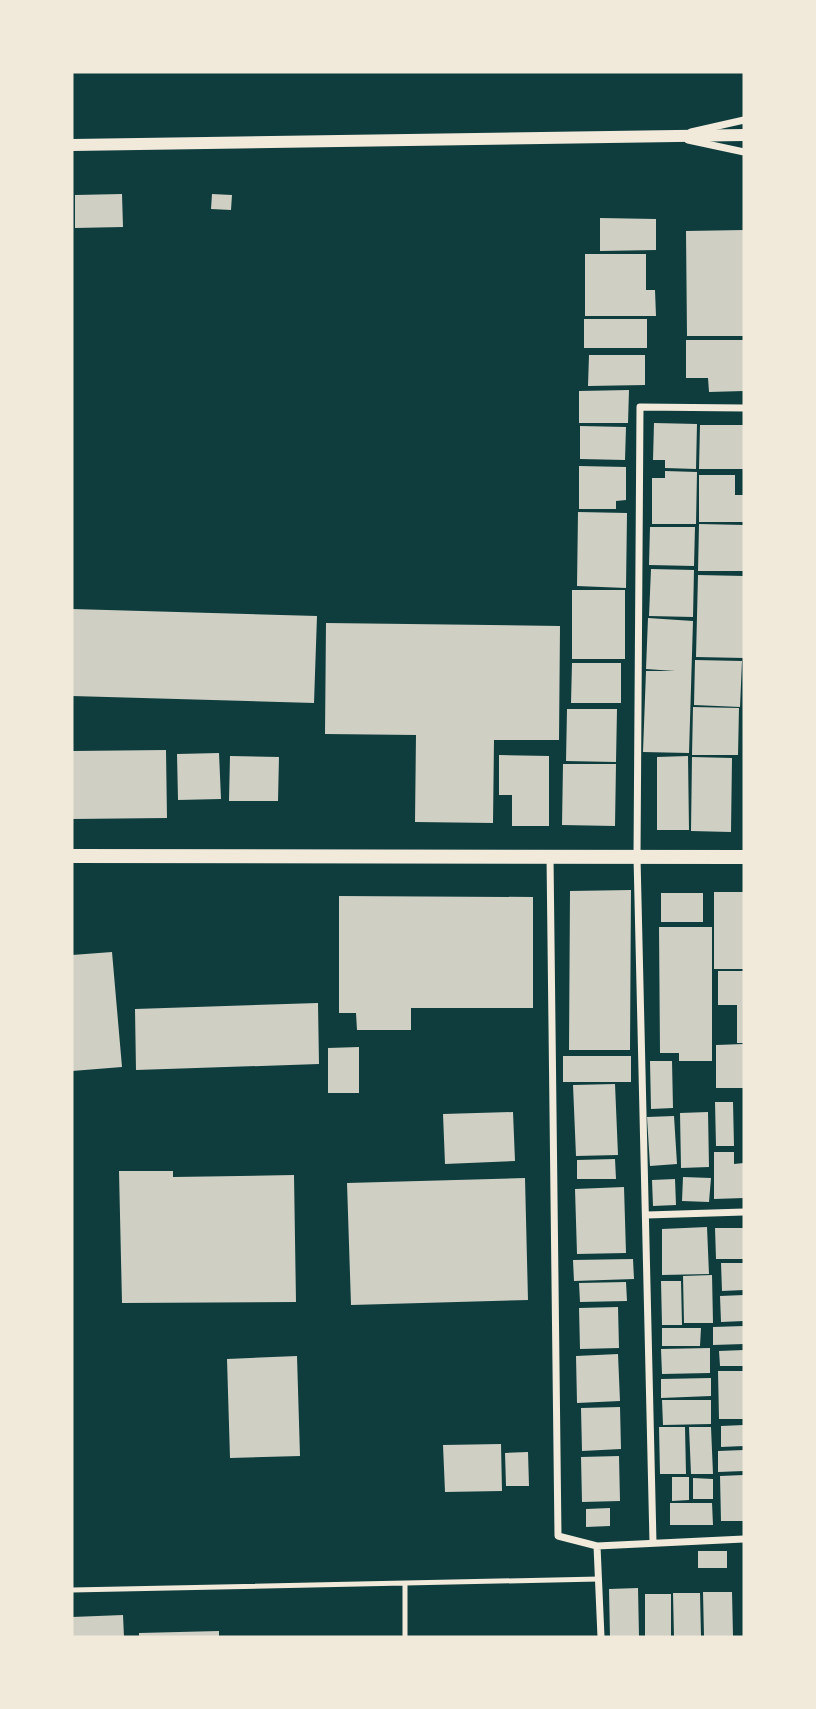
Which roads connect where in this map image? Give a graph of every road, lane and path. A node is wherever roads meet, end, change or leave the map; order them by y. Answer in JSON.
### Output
{"nodes":[{"id":1,"x":744,"y":120,"type":"edge"},
{"id":2,"x":744,"y":135,"type":"edge"},
{"id":3,"x":670,"y":136,"type":"junction"},
{"id":4,"x":72,"y":145,"type":"edge"},
{"id":5,"x":744,"y":152,"type":"edge"},
{"id":6,"x":744,"y":408,"type":"edge"},
{"id":7,"x":72,"y":856,"type":"edge"},
{"id":8,"x":550,"y":856,"type":"junction"},
{"id":9,"x":637,"y":857,"type":"junction"},
{"id":10,"x":744,"y":857,"type":"edge"},
{"id":11,"x":744,"y":1212,"type":"edge"},
{"id":12,"x":647,"y":1214,"type":"junction"},
{"id":13,"x":744,"y":1539,"type":"edge"},
{"id":14,"x":653,"y":1543,"type":"junction"},
{"id":15,"x":597,"y":1546,"type":"junction"},
{"id":16,"x":598,"y":1580,"type":"junction"},
{"id":17,"x":405,"y":1584,"type":"junction"},
{"id":18,"x":72,"y":1590,"type":"edge"},
{"id":19,"x":405,"y":1637,"type":"edge"},
{"id":20,"x":601,"y":1637,"type":"edge"}],
"edges":[{"from":1,"to":3,"type":"street"},
{"from":2,"to":3,"type":"street"},
{"from":3,"to":4,"type":"street"},
{"from":3,"to":5,"type":"street"},
{"from":6,"to":9,"type":"street"},
{"from":7,"to":8,"type":"main road"},
{"from":8,"to":9,"type":"main road"},
{"from":8,"to":15,"type":"street"},
{"from":9,"to":10,"type":"main road"},
{"from":9,"to":12,"type":"street"},
{"from":11,"to":12,"type":"street"},
{"from":12,"to":14,"type":"street"},
{"from":13,"to":14,"type":"street"},
{"from":14,"to":15,"type":"street"},
{"from":15,"to":16,"type":"street"},
{"from":16,"to":17,"type":"lane"},
{"from":16,"to":20,"type":"street"},
{"from":17,"to":18,"type":"lane"},
{"from":17,"to":19,"type":"lane"}]}
